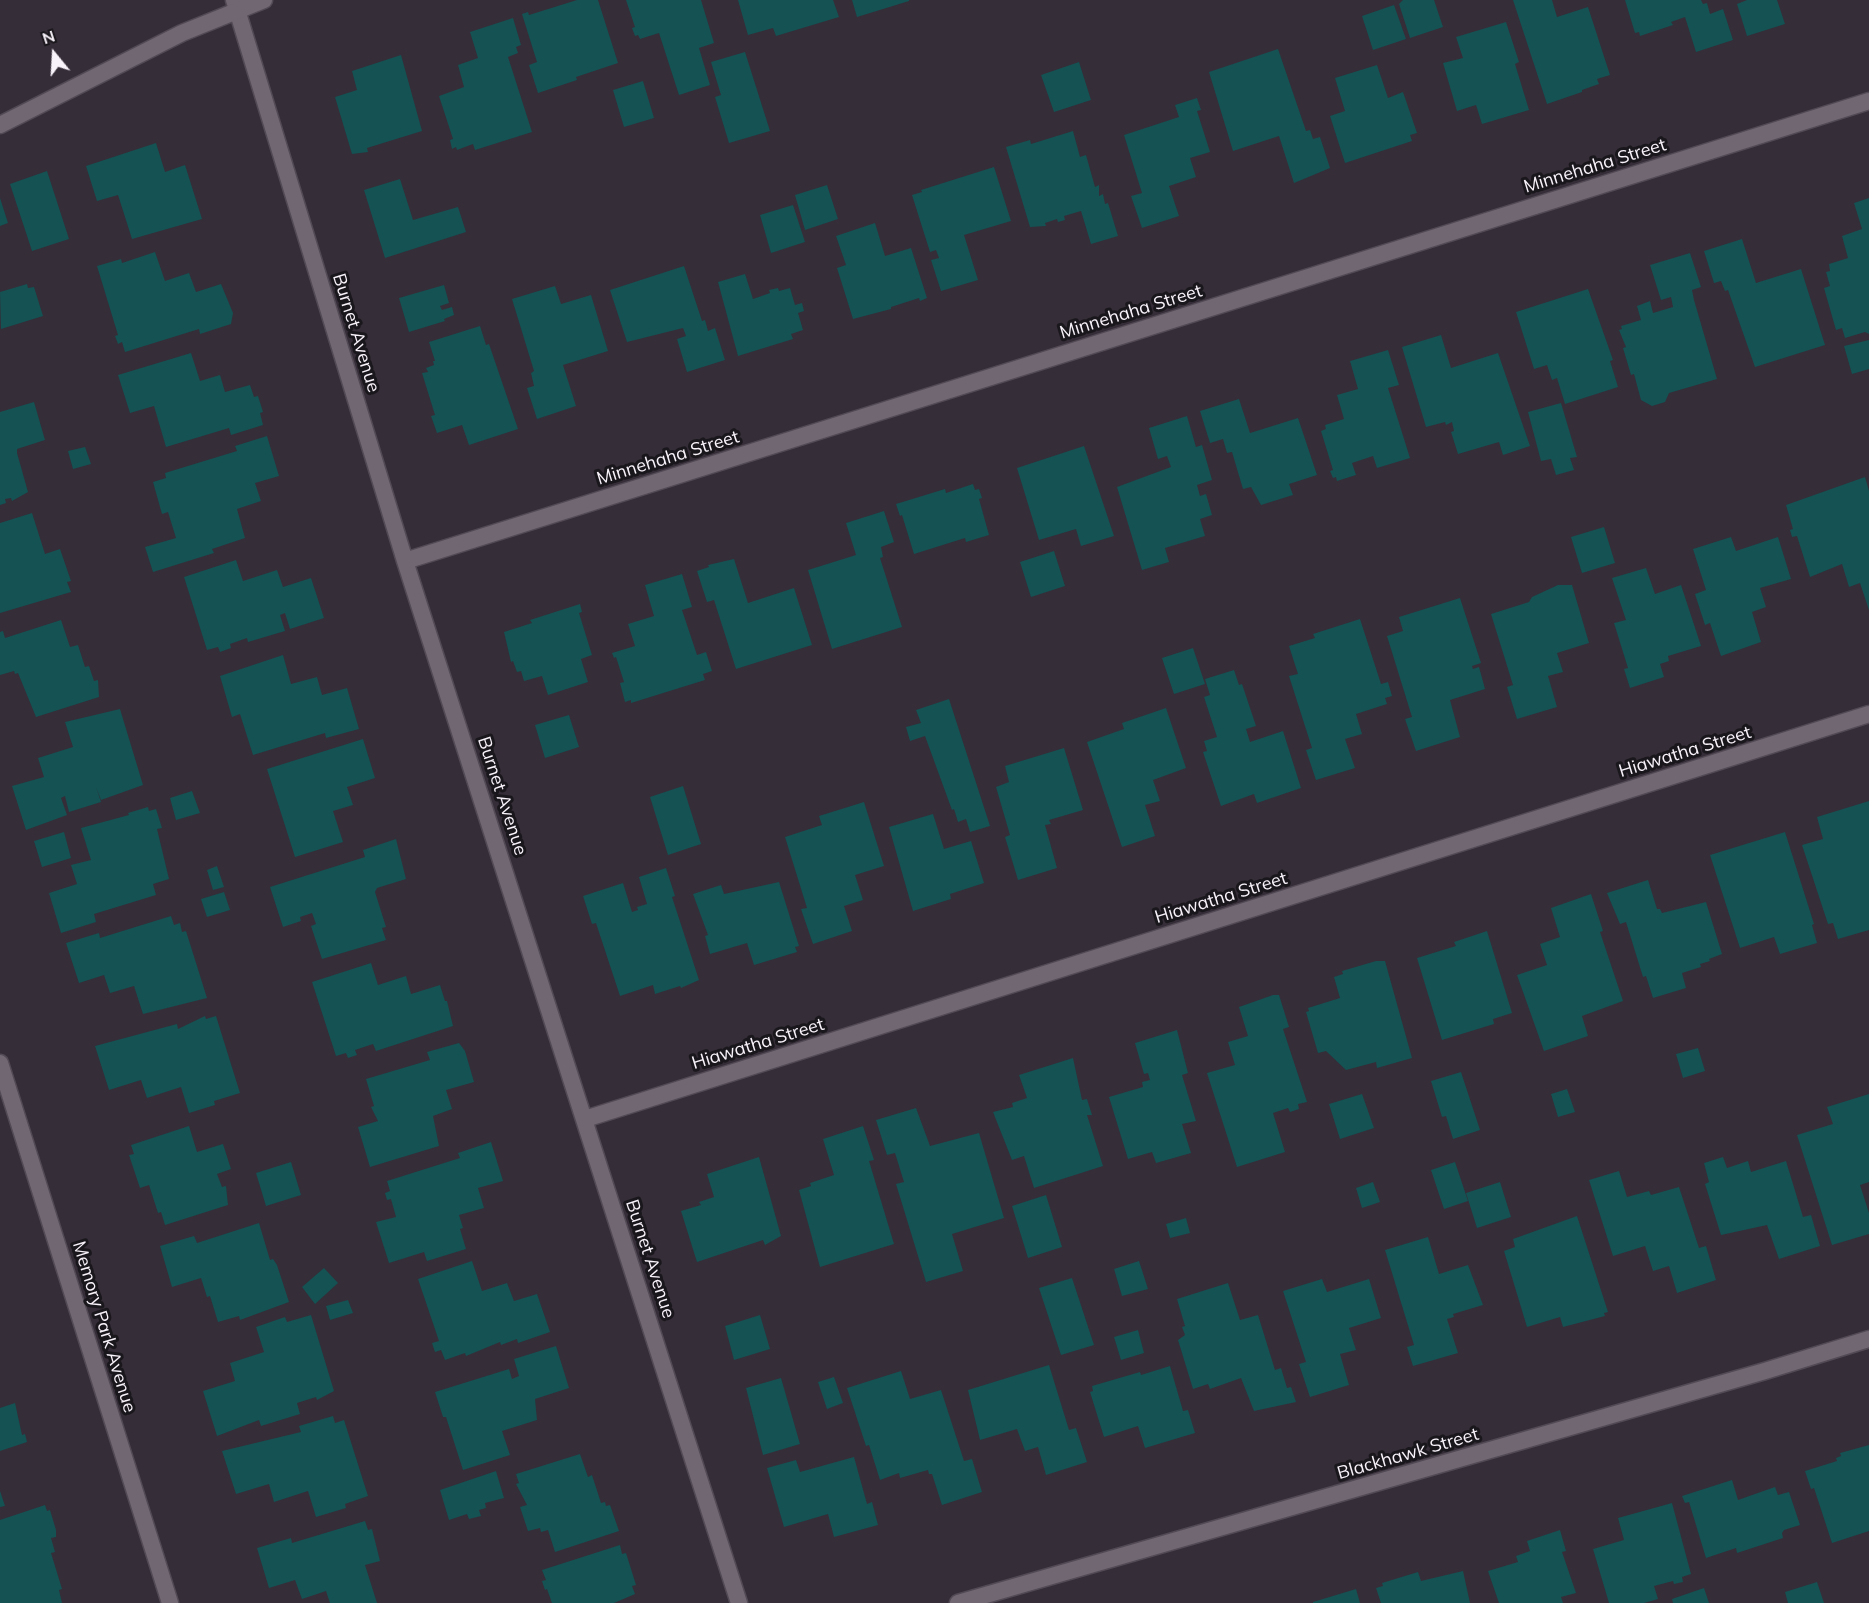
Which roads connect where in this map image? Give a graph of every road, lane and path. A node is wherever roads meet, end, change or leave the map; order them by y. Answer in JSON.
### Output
{"nodes":[{"id":1,"x":264,"y":0,"type":"edge"},
{"id":2,"x":235,"y":5,"type":"edge"},
{"id":3,"x":1869,"y":100,"type":"edge"},
{"id":4,"x":0,"y":125,"type":"edge"},
{"id":5,"x":405,"y":561,"type":"junction"},
{"id":6,"x":1869,"y":714,"type":"edge"},
{"id":7,"x":0,"y":1063,"type":"edge"},
{"id":8,"x":585,"y":1119,"type":"junction"},
{"id":9,"x":1869,"y":1339,"type":"edge"},
{"id":10,"x":170,"y":1603,"type":"edge"},
{"id":11,"x":738,"y":1603,"type":"edge"},
{"id":12,"x":957,"y":1603,"type":"edge"}],
"edges":[{"from":1,"to":2,"type":"street"},
{"from":2,"to":4,"type":"street"},
{"from":2,"to":5,"type":"street","name":"Burnet Avenue"},
{"from":3,"to":5,"type":"street","name":"Minnehaha Street"},
{"from":5,"to":8,"type":"street","name":"Burnet Avenue"},
{"from":6,"to":8,"type":"street","name":"Hiawatha Street"},
{"from":7,"to":10,"type":"street","name":"Memory Park Avenue"},
{"from":8,"to":11,"type":"street","name":"Burnet Avenue"},
{"from":9,"to":12,"type":"street","name":"Blackhawk Street"}]}
